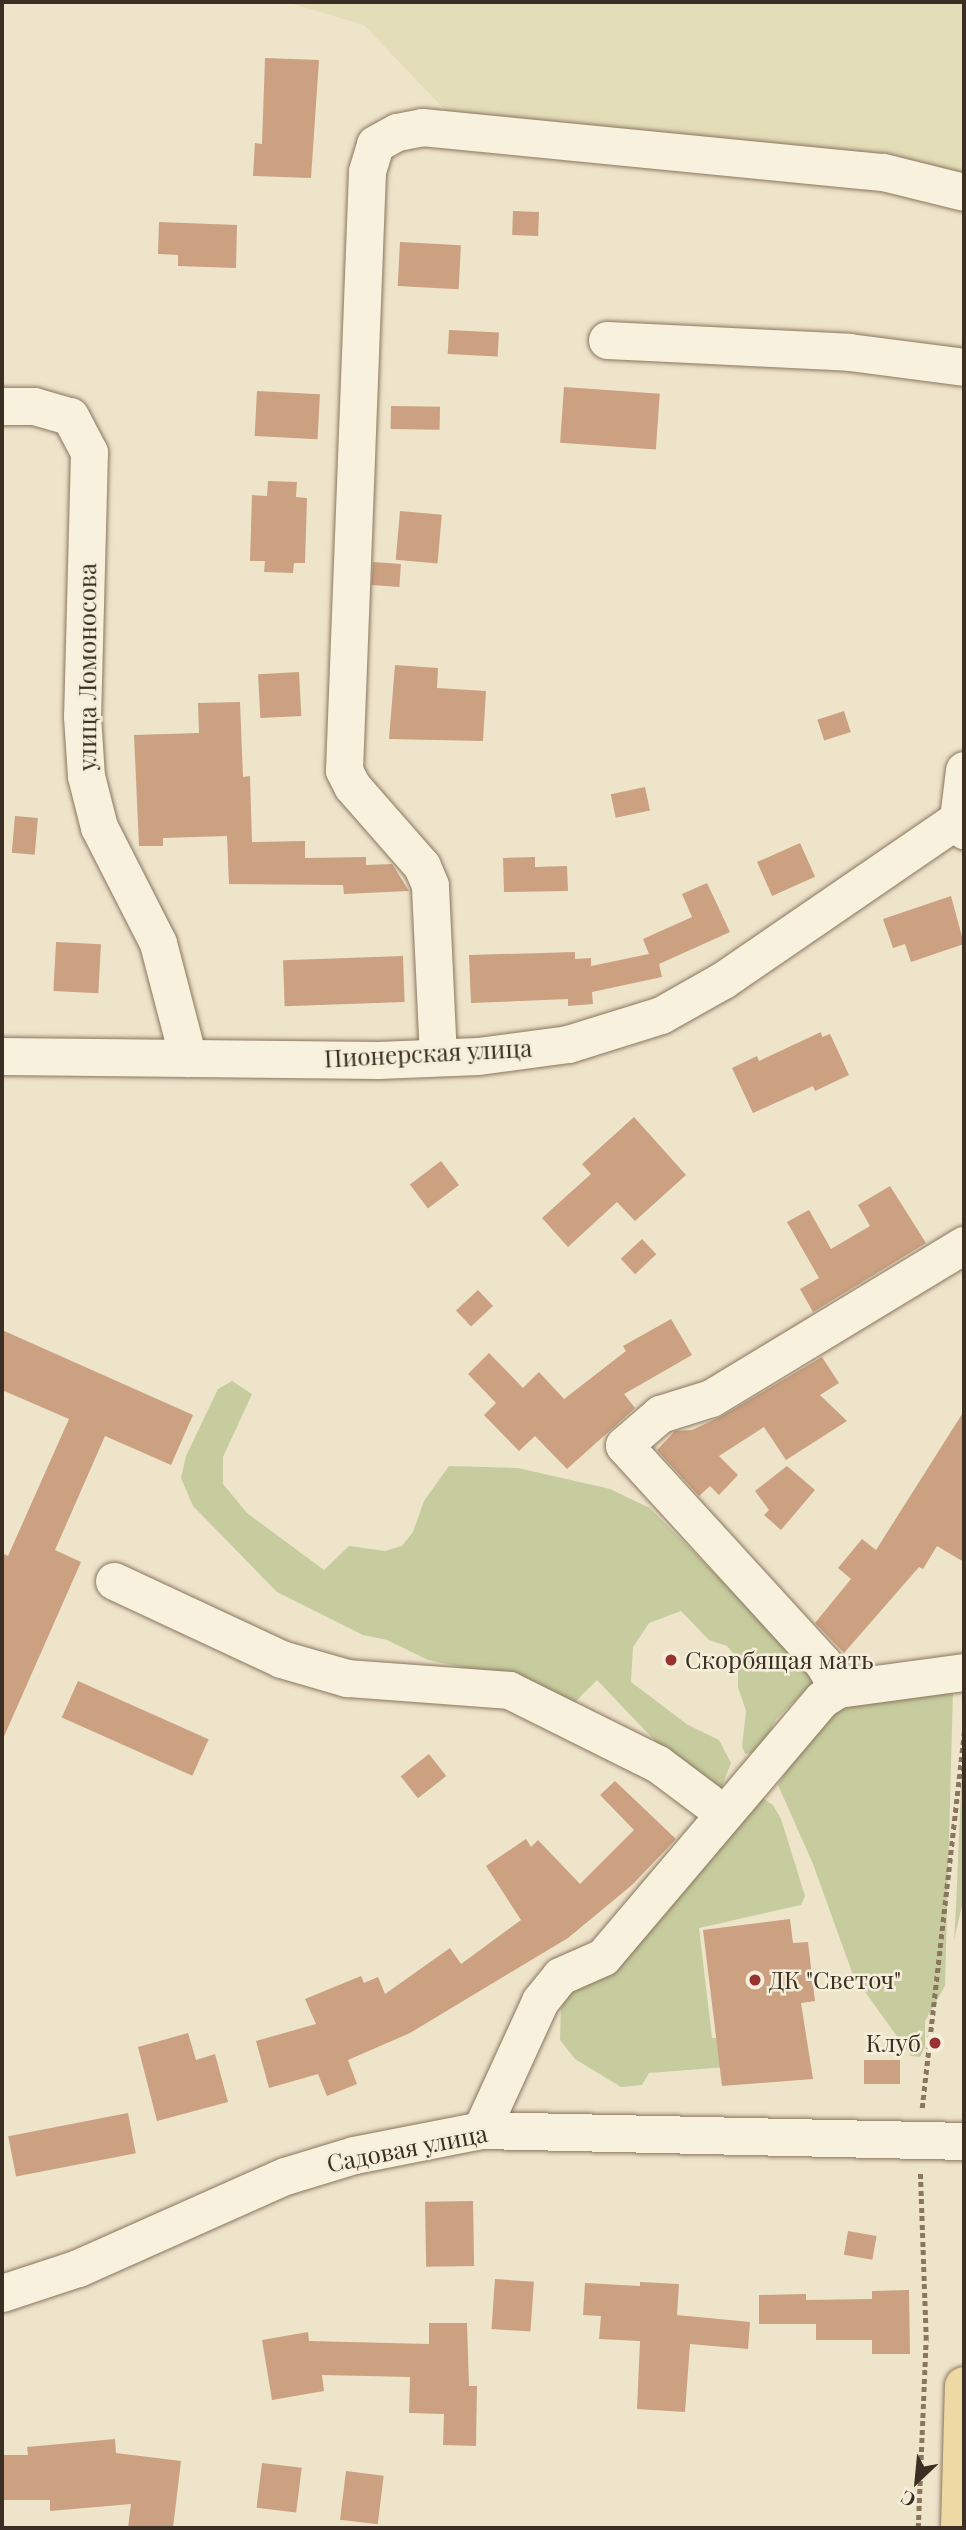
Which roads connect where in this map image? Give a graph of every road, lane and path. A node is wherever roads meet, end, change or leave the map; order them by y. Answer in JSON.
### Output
{"nodes":[{"id":1,"x":964,"y":192,"type":"edge"},
{"id":2,"x":607,"y":340,"type":"dead end"},
{"id":3,"x":964,"y":368,"type":"edge"},
{"id":4,"x":2,"y":406,"type":"edge"},
{"id":5,"x":964,"y":770,"type":"edge"},
{"id":6,"x":961,"y":825,"type":"edge"},
{"id":7,"x":2,"y":1056,"type":"edge"},
{"id":8,"x":438,"y":1057,"type":"junction"},
{"id":9,"x":188,"y":1058,"type":"junction"},
{"id":10,"x":964,"y":1245,"type":"edge"},
{"id":11,"x":114,"y":1581,"type":"dead end"},
{"id":12,"x":964,"y":1672,"type":"edge"},
{"id":13,"x":838,"y":1689,"type":"junction"},
{"id":14,"x":722,"y":1812,"type":"junction"},
{"id":15,"x":481,"y":2130,"type":"junction"},
{"id":16,"x":964,"y":2141,"type":"edge"},
{"id":17,"x":2,"y":2293,"type":"edge"},
{"id":18,"x":964,"y":2386,"type":"edge"},
{"id":19,"x":960,"y":2528,"type":"edge"}],
"edges":[{"from":1,"to":8,"type":"street"},
{"from":2,"to":3,"type":"street"},
{"from":4,"to":9,"type":"street","name":"улица Ломоносова"},
{"from":5,"to":6,"type":"street"},
{"from":6,"to":8,"type":"street","name":"Пионерская улица"},
{"from":7,"to":9,"type":"street","name":"Пионерская улица"},
{"from":8,"to":9,"type":"street","name":"Пионерская улица"},
{"from":10,"to":13,"type":"street"},
{"from":11,"to":14,"type":"street"},
{"from":12,"to":13,"type":"street"},
{"from":13,"to":14,"type":"street"},
{"from":14,"to":15,"type":"street"},
{"from":15,"to":16,"type":"street","name":"Садовая улица"},
{"from":15,"to":17,"type":"street","name":"Садовая улица"},
{"from":18,"to":19,"type":"main road"}]}
